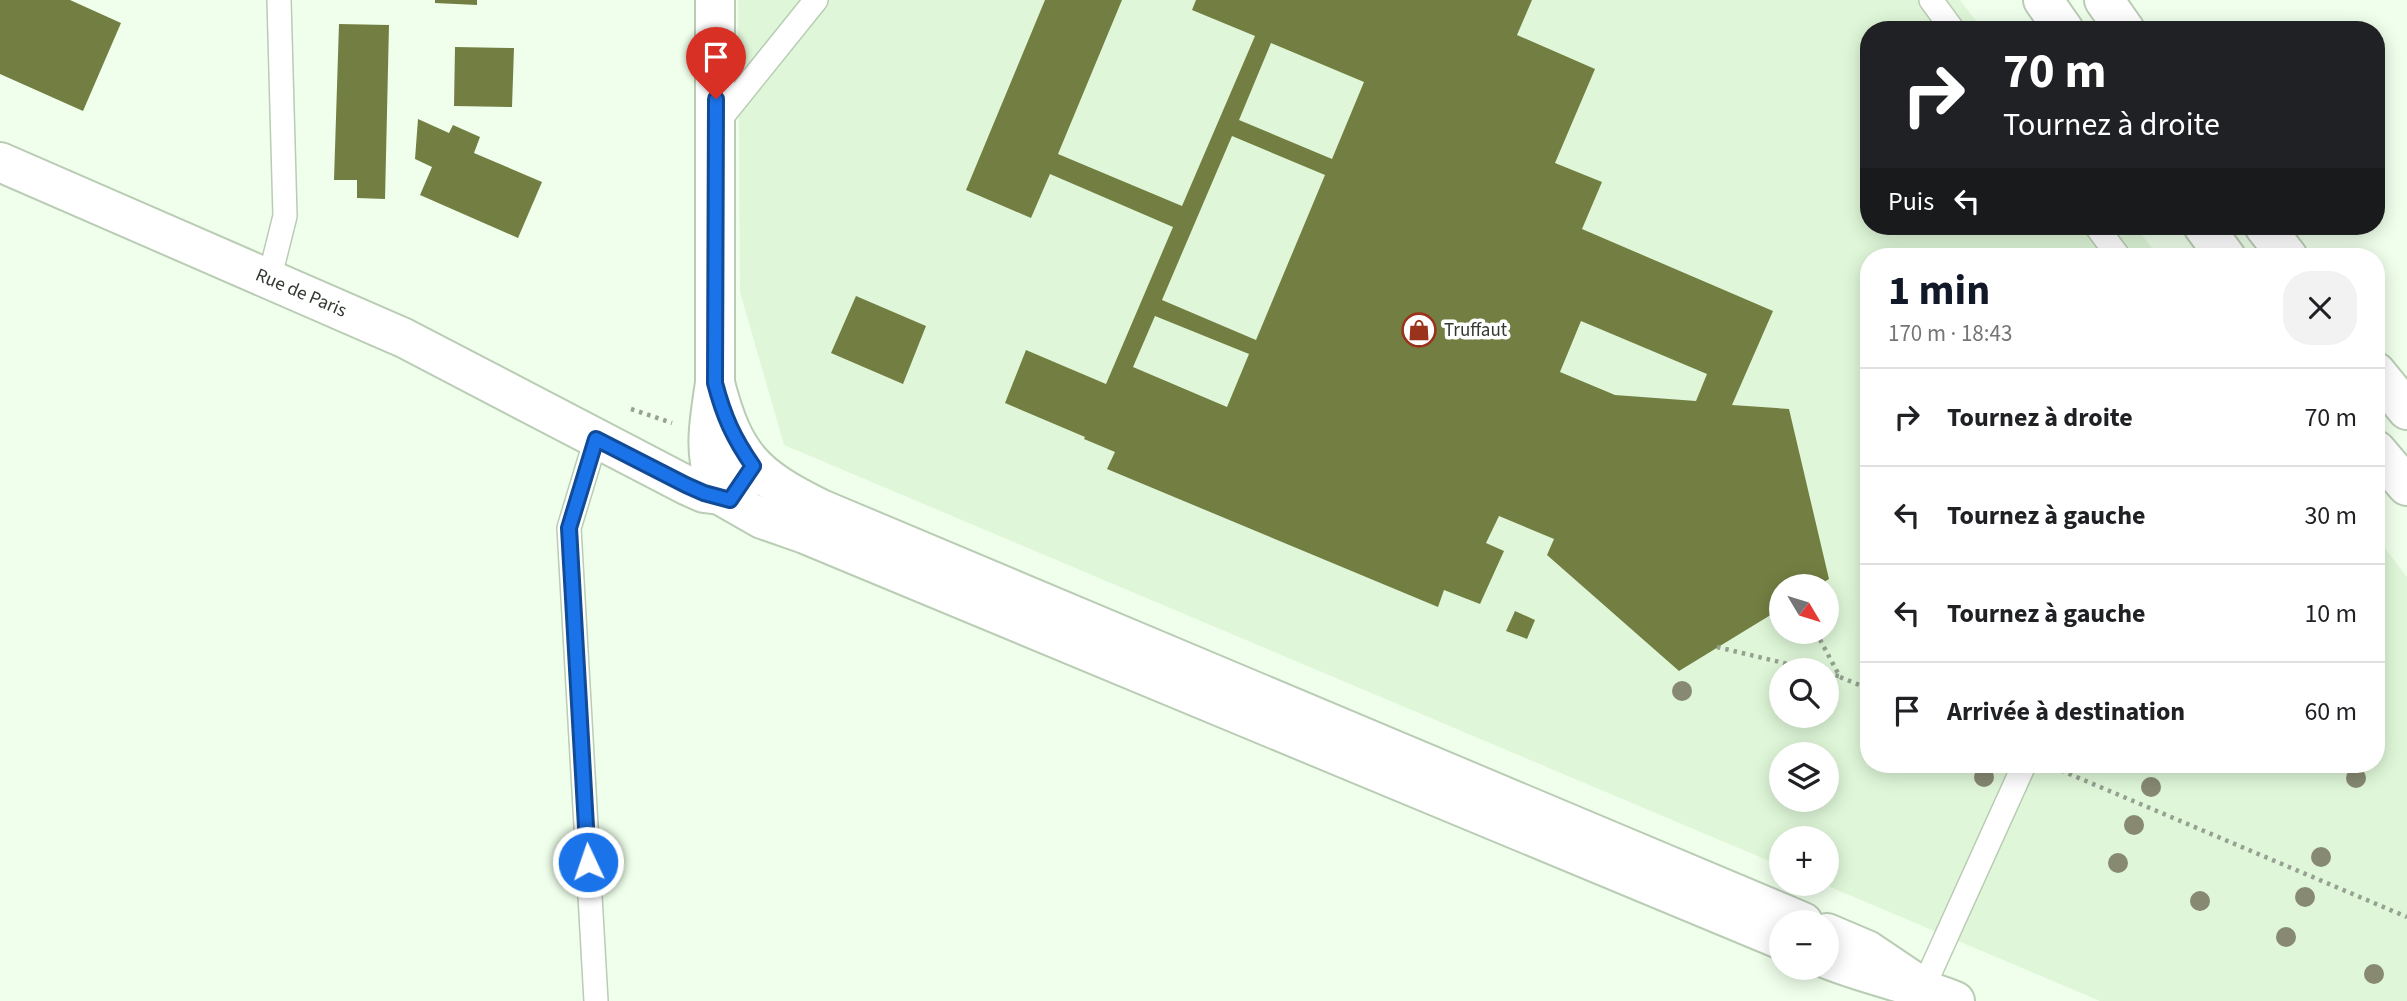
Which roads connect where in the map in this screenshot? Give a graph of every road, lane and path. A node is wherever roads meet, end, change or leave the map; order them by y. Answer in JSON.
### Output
{"nodes":[{"id":1,"x":279,"y":0,"type":"edge"},
{"id":2,"x":715,"y":0,"type":"edge"},
{"id":3,"x":816,"y":0,"type":"edge"},
{"id":4,"x":1931,"y":0,"type":"edge"},
{"id":5,"x":2043,"y":0,"type":"edge"},
{"id":6,"x":2104,"y":0,"type":"edge"},
{"id":7,"x":1946,"y":21,"type":"edge"},
{"id":8,"x":2058,"y":21,"type":"edge"},
{"id":9,"x":2119,"y":21,"type":"edge"},
{"id":10,"x":717,"y":123,"type":"junction"},
{"id":11,"x":0,"y":162,"type":"edge"},
{"id":12,"x":269,"y":279,"type":"junction"},
{"id":13,"x":715,"y":383,"type":"junction"},
{"id":14,"x":2385,"y":383,"type":"edge"},
{"id":15,"x":2407,"y":410,"type":"edge"},
{"id":16,"x":596,"y":439,"type":"junction"},
{"id":17,"x":2385,"y":460,"type":"edge"},
{"id":18,"x":753,"y":466,"type":"junction"},
{"id":19,"x":2407,"y":486,"type":"edge"},
{"id":20,"x":730,"y":500,"type":"junction"},
{"id":21,"x":1822,"y":644,"type":"edge"},
{"id":22,"x":1717,"y":647,"type":"dead end"},
{"id":23,"x":1769,"y":659,"type":"edge"},
{"id":24,"x":1840,"y":677,"type":"joint"},
{"id":25,"x":1860,"y":685,"type":"edge"},
{"id":26,"x":2021,"y":773,"type":"edge"},
{"id":27,"x":2067,"y":773,"type":"edge"},
{"id":28,"x":1774,"y":910,"type":"edge"},
{"id":29,"x":2407,"y":917,"type":"edge"},
{"id":30,"x":1769,"y":935,"type":"edge"},
{"id":31,"x":1839,"y":938,"type":"edge"},
{"id":32,"x":1839,"y":964,"type":"edge"},
{"id":33,"x":1939,"y":994,"type":"edge"},
{"id":34,"x":596,"y":1001,"type":"edge"}],
"edges":[{"from":1,"to":12,"type":"lane"},
{"from":2,"to":10,"type":"main road"},
{"from":3,"to":10,"type":"lane"},
{"from":4,"to":7,"type":"lane"},
{"from":5,"to":8,"type":"main road"},
{"from":6,"to":9,"type":"main road"},
{"from":10,"to":13,"type":"main road"},
{"from":11,"to":12,"type":"main road","name":"Rue de Paris"},
{"from":12,"to":16,"type":"main road","name":"Rue de Paris"},
{"from":13,"to":18,"type":"main road"},
{"from":13,"to":20,"type":"main road"},
{"from":14,"to":15,"type":"main road"},
{"from":16,"to":20,"type":"main road","name":"Rue de Paris"},
{"from":16,"to":34,"type":"lane"},
{"from":17,"to":19,"type":"main road"},
{"from":18,"to":20,"type":"main road"},
{"from":18,"to":28,"type":"main road"},
{"from":20,"to":30,"type":"main road","name":"Rue de Paris"},
{"from":21,"to":24,"type":"path"},
{"from":22,"to":23,"type":"path"},
{"from":24,"to":25,"type":"path"},
{"from":26,"to":33,"type":"lane"},
{"from":27,"to":29,"type":"path"},
{"from":31,"to":33,"type":"main road"},
{"from":32,"to":33,"type":"main road"}]}
